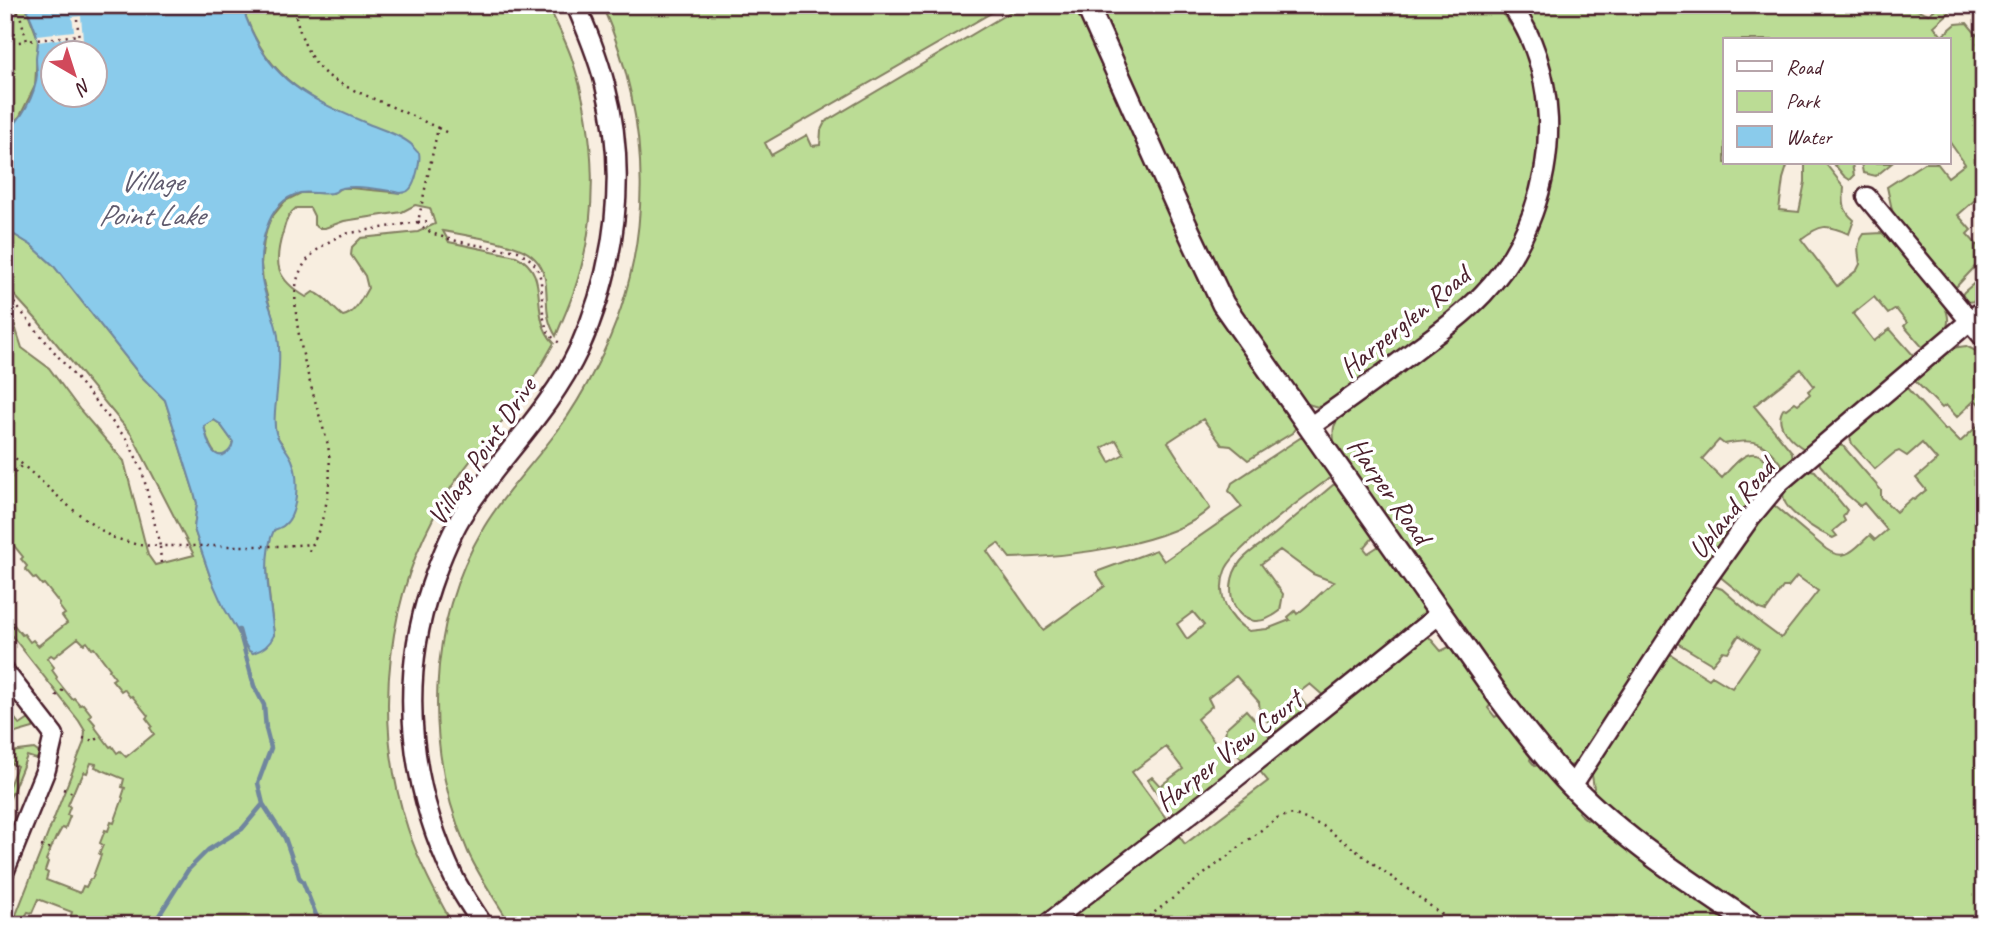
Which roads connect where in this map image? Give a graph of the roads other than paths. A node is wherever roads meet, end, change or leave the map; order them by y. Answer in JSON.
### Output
{"nodes":[{"id":1,"x":576,"y":5,"type":"edge"},
{"id":2,"x":1087,"y":5,"type":"edge"},
{"id":3,"x":1511,"y":5,"type":"edge"},
{"id":4,"x":1867,"y":197,"type":"dead end"},
{"id":5,"x":1984,"y":309,"type":"edge"},
{"id":6,"x":1969,"y":321,"type":"junction"},
{"id":7,"x":1984,"y":338,"type":"edge"},
{"id":8,"x":1311,"y":426,"type":"junction"},
{"id":9,"x":1441,"y":613,"type":"junction"},
{"id":10,"x":5,"y":672,"type":"edge"},
{"id":11,"x":1572,"y":786,"type":"junction"},
{"id":12,"x":5,"y":870,"type":"edge"},
{"id":13,"x":483,"y":925,"type":"edge"},
{"id":14,"x":1046,"y":925,"type":"edge"},
{"id":15,"x":1754,"y":925,"type":"edge"}],
"edges":[{"from":1,"to":13,"type":"street","name":"Village Point Drive"},
{"from":2,"to":8,"type":"main road","name":"Harper Road"},
{"from":3,"to":8,"type":"street","name":"Harperglen Road"},
{"from":4,"to":6,"type":"street"},
{"from":5,"to":6,"type":"street","name":"Upland Road"},
{"from":6,"to":7,"type":"street"},
{"from":6,"to":11,"type":"street","name":"Upland Road"},
{"from":8,"to":9,"type":"main road","name":"Harper Road"},
{"from":9,"to":11,"type":"main road","name":"Harper Road"},
{"from":9,"to":14,"type":"street","name":"Harper View Court"},
{"from":10,"to":12,"type":"street"},
{"from":11,"to":15,"type":"main road","name":"Harper Road"}]}
